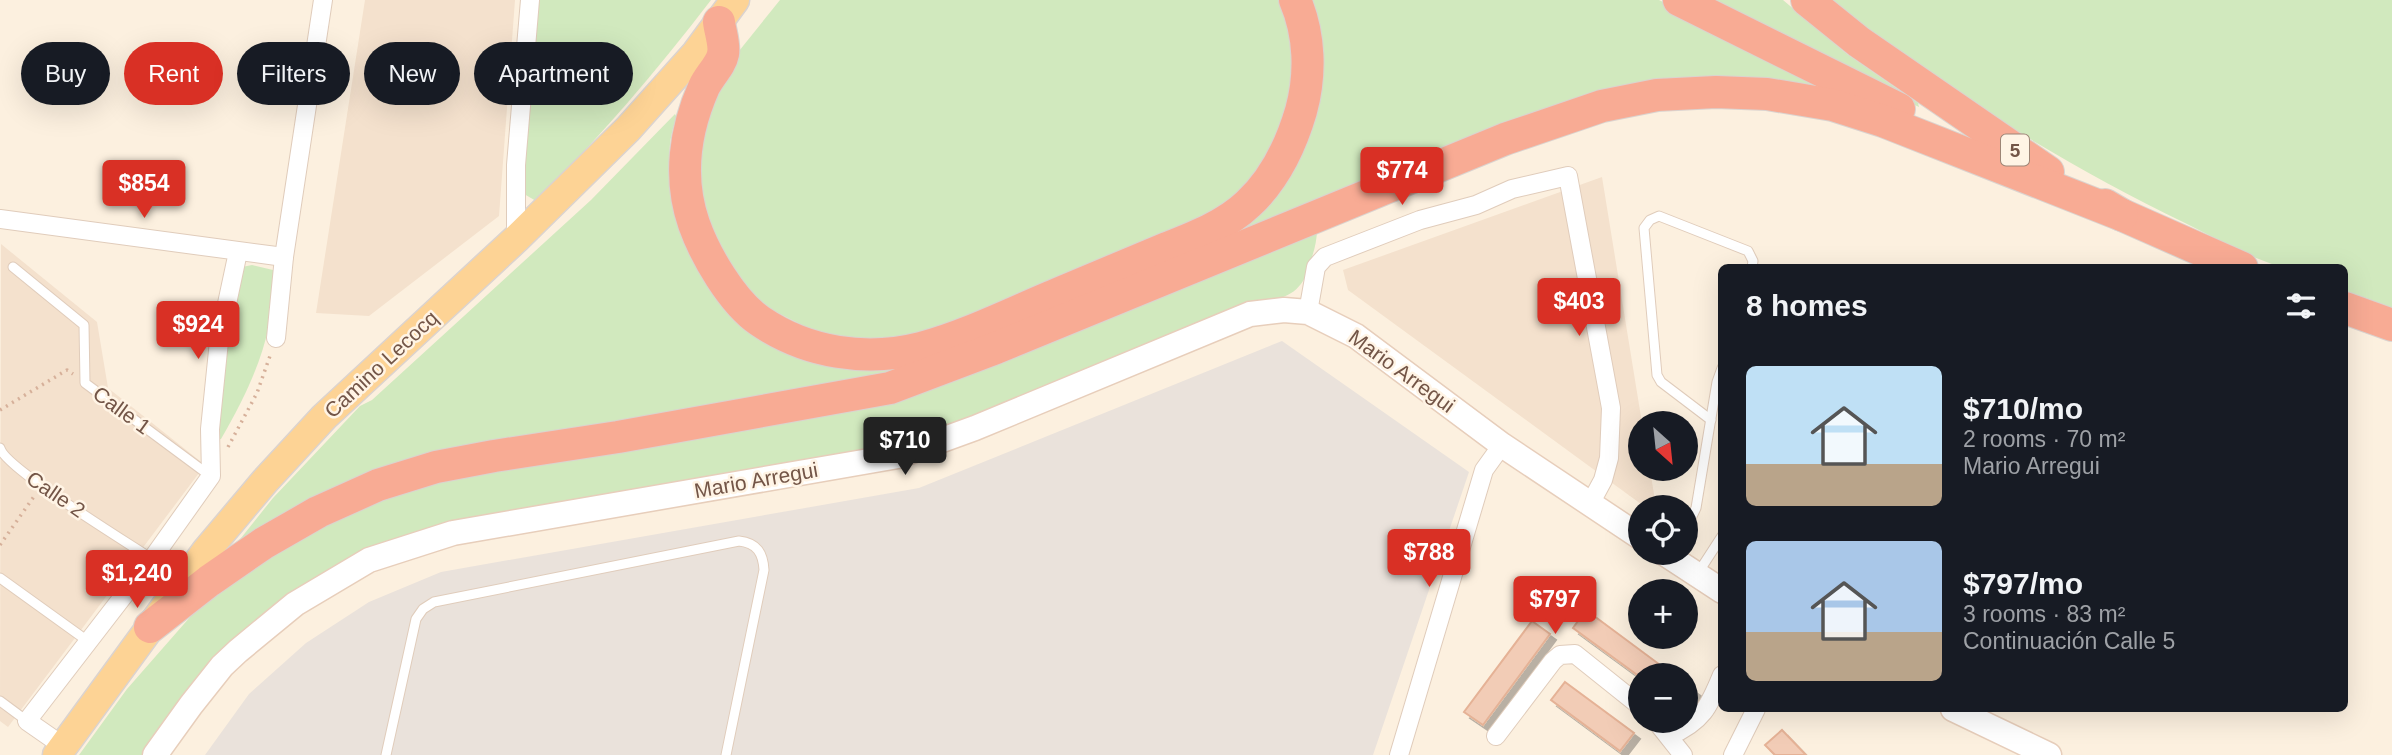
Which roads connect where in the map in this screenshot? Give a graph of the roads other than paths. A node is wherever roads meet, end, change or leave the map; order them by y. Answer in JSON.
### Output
{"nodes":[{"id":1,"x":323,"y":0,"type":"edge"},
{"id":2,"x":530,"y":0,"type":"edge"},
{"id":3,"x":1295,"y":0,"type":"edge"},
{"id":4,"x":1679,"y":0,"type":"edge"},
{"id":5,"x":1807,"y":0,"type":"edge"},
{"id":6,"x":727,"y":11,"type":"edge"},
{"id":7,"x":2122,"y":215,"type":"junction"},
{"id":8,"x":0,"y":219,"type":"edge"},
{"id":9,"x":516,"y":239,"type":"junction"},
{"id":10,"x":237,"y":252,"type":"junction"},
{"id":11,"x":284,"y":257,"type":"junction"},
{"id":12,"x":1753,"y":264,"type":"edge"},
{"id":13,"x":2233,"y":264,"type":"edge"},
{"id":14,"x":13,"y":267,"type":"dead end"},
{"id":15,"x":2348,"y":309,"type":"edge"},
{"id":16,"x":1308,"y":312,"type":"junction"},
{"id":17,"x":2392,"y":325,"type":"edge"},
{"id":18,"x":276,"y":338,"type":"road end"},
{"id":19,"x":1718,"y":387,"type":"edge"},
{"id":20,"x":1711,"y":420,"type":"junction"},
{"id":21,"x":1502,"y":445,"type":"junction"},
{"id":22,"x":0,"y":448,"type":"edge"},
{"id":23,"x":211,"y":476,"type":"junction"},
{"id":24,"x":1698,"y":496,"type":"edge"},
{"id":25,"x":1590,"y":504,"type":"junction"},
{"id":26,"x":1628,"y":529,"type":"edge"},
{"id":27,"x":1718,"y":542,"type":"edge"},
{"id":28,"x":152,"y":559,"type":"junction"},
{"id":29,"x":1684,"y":565,"type":"edge"},
{"id":30,"x":1697,"y":575,"type":"junction"},
{"id":31,"x":0,"y":578,"type":"edge"},
{"id":32,"x":1718,"y":588,"type":"edge"},
{"id":33,"x":150,"y":627,"type":"junction"},
{"id":34,"x":89,"y":642,"type":"junction"},
{"id":35,"x":1718,"y":683,"type":"edge"},
{"id":36,"x":1628,"y":696,"type":"edge"},
{"id":37,"x":0,"y":701,"type":"edge"},
{"id":38,"x":1755,"y":712,"type":"edge"},
{"id":39,"x":1960,"y":712,"type":"edge"},
{"id":40,"x":27,"y":721,"type":"junction"},
{"id":41,"x":1667,"y":733,"type":"edge"},
{"id":42,"x":1496,"y":736,"type":"dead end"},
{"id":43,"x":1670,"y":736,"type":"junction"},
{"id":44,"x":60,"y":751,"type":"edge"},
{"id":45,"x":1735,"y":754,"type":"edge"},
{"id":46,"x":155,"y":755,"type":"edge"},
{"id":47,"x":386,"y":755,"type":"edge"},
{"id":48,"x":726,"y":755,"type":"edge"},
{"id":49,"x":1399,"y":755,"type":"edge"},
{"id":50,"x":1683,"y":755,"type":"edge"},
{"id":51,"x":2049,"y":755,"type":"edge"}],
"edges":[{"from":1,"to":11,"type":"street"},
{"from":2,"to":9,"type":"street"},
{"from":3,"to":6,"type":"highway"},
{"from":4,"to":7,"type":"highway"},
{"from":5,"to":7,"type":"highway","number":"5"},
{"from":6,"to":9,"type":"main road","name":"Camino Lecocq"},
{"from":7,"to":13,"type":"highway","number":"5"},
{"from":7,"to":33,"type":"highway"},
{"from":8,"to":10,"type":"street"},
{"from":9,"to":33,"type":"main road","name":"Camino Lecocq"},
{"from":10,"to":11,"type":"street"},
{"from":10,"to":23,"type":"street"},
{"from":11,"to":18,"type":"street"},
{"from":12,"to":20,"type":"lane"},
{"from":14,"to":23,"type":"lane","name":"Calle 1"},
{"from":15,"to":17,"type":"highway"},
{"from":16,"to":21,"type":"street","name":"Mario Arregui"},
{"from":16,"to":25,"type":"street"},
{"from":16,"to":46,"type":"street","name":"Mario Arregui"},
{"from":19,"to":20,"type":"lane"},
{"from":20,"to":24,"type":"lane"},
{"from":21,"to":25,"type":"street","name":"Mario Arregui"},
{"from":21,"to":49,"type":"street"},
{"from":22,"to":28,"type":"lane","name":"Calle 2"},
{"from":23,"to":28,"type":"street"},
{"from":25,"to":26,"type":"street","name":"Mario Arregui"},
{"from":27,"to":30,"type":"lane"},
{"from":28,"to":34,"type":"street"},
{"from":29,"to":30,"type":"street"},
{"from":30,"to":32,"type":"street"},
{"from":31,"to":34,"type":"lane"},
{"from":33,"to":44,"type":"main road","name":"Camino Lecocq"},
{"from":34,"to":40,"type":"street"},
{"from":35,"to":43,"type":"street"},
{"from":36,"to":42,"type":"street"},
{"from":37,"to":40,"type":"lane"},
{"from":38,"to":45,"type":"street"},
{"from":39,"to":51,"type":"street"},
{"from":40,"to":44,"type":"street"},
{"from":41,"to":43,"type":"street"},
{"from":43,"to":50,"type":"street"},
{"from":47,"to":48,"type":"lane"}]}
